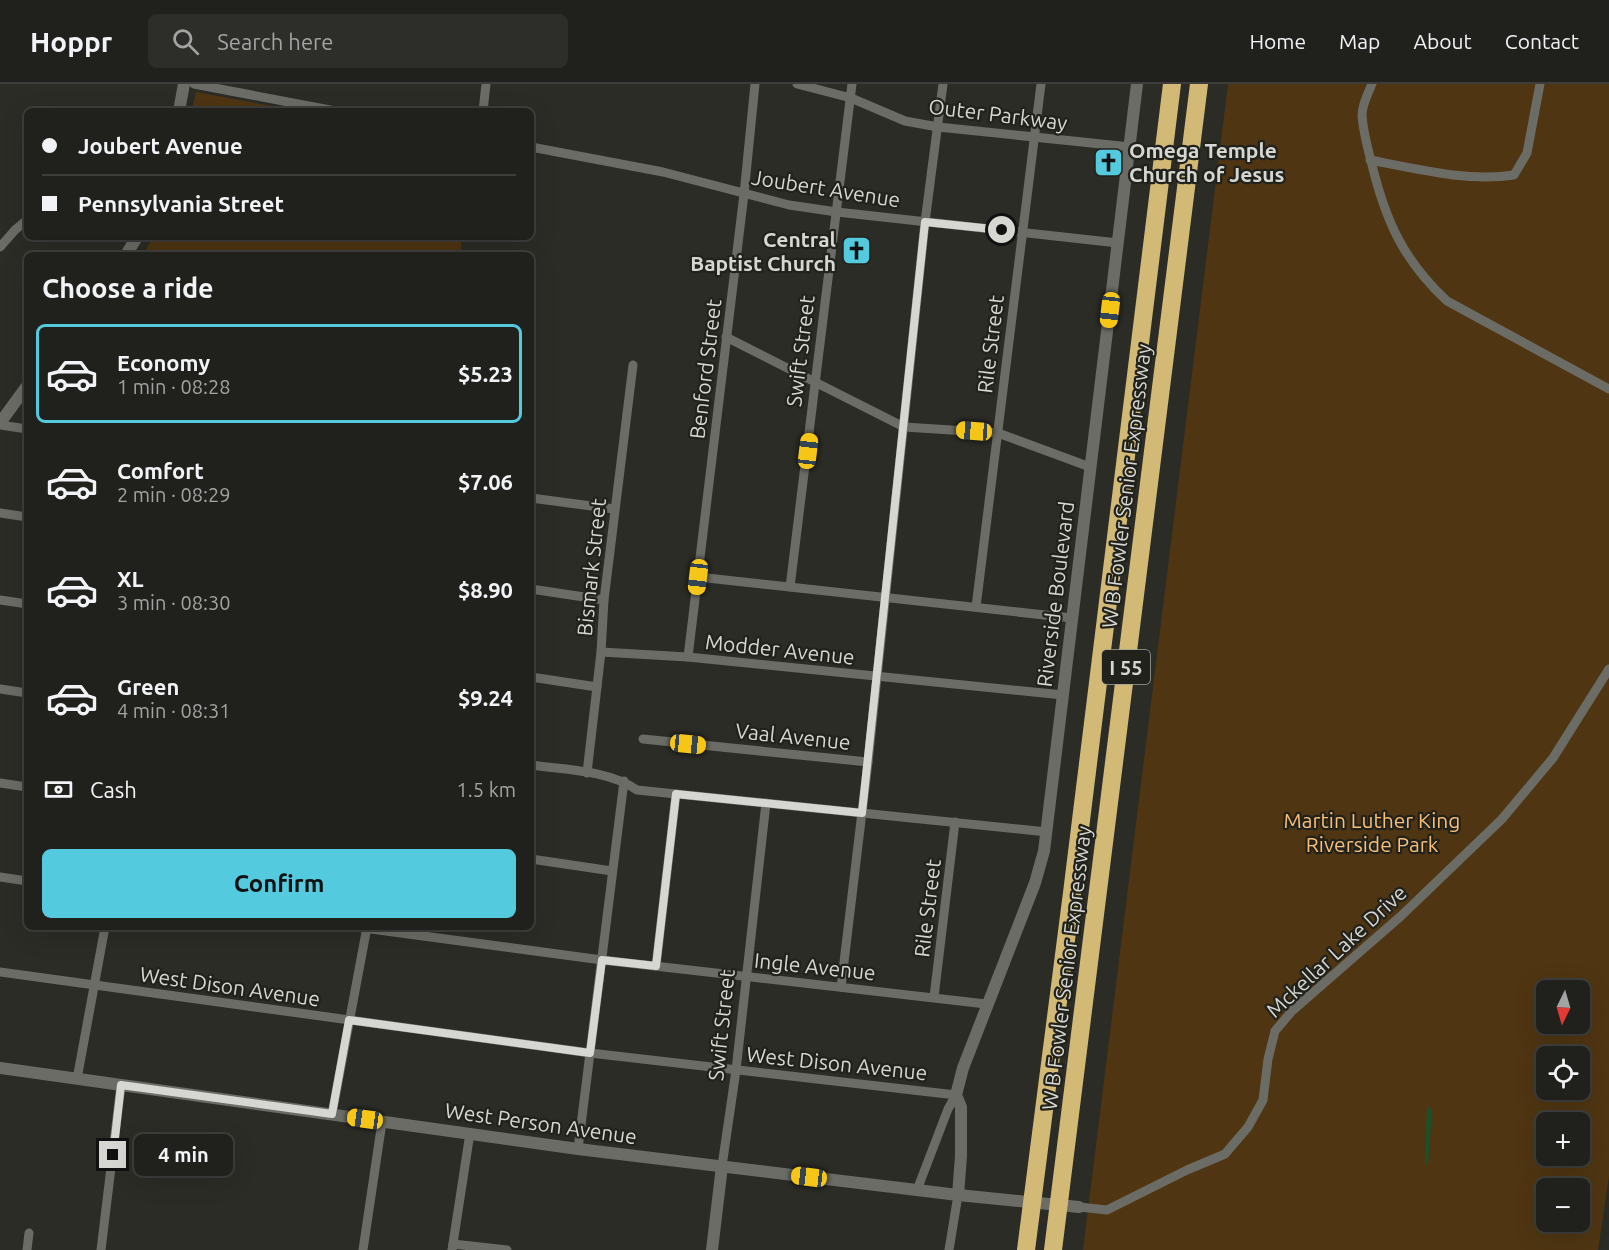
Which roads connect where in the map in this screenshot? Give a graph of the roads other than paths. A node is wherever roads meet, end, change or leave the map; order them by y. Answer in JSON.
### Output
{"nodes":[{"id":1,"x":184,"y":84,"type":"edge"},
{"id":2,"x":194,"y":84,"type":"edge"},
{"id":3,"x":486,"y":84,"type":"edge"},
{"id":4,"x":755,"y":84,"type":"edge"},
{"id":5,"x":797,"y":84,"type":"edge"},
{"id":6,"x":852,"y":84,"type":"edge"},
{"id":7,"x":943,"y":84,"type":"edge"},
{"id":8,"x":1041,"y":84,"type":"edge"},
{"id":9,"x":1137,"y":84,"type":"edge"},
{"id":10,"x":1172,"y":84,"type":"edge"},
{"id":11,"x":1199,"y":84,"type":"edge"},
{"id":12,"x":1371,"y":84,"type":"edge"},
{"id":13,"x":1540,"y":84,"type":"edge"},
{"id":14,"x":851,"y":98,"type":"junction"},
{"id":15,"x":180,"y":108,"type":"edge"},
{"id":16,"x":319,"y":108,"type":"edge"},
{"id":17,"x":483,"y":108,"type":"edge"},
{"id":18,"x":938,"y":127,"type":"junction"},
{"id":19,"x":1034,"y":136,"type":"junction"},
{"id":20,"x":1130,"y":147,"type":"junction"},
{"id":21,"x":534,"y":148,"type":"edge"},
{"id":22,"x":1370,"y":160,"type":"junction"},
{"id":23,"x":744,"y":194,"type":"junction"},
{"id":24,"x":837,"y":212,"type":"junction"},
{"id":25,"x":24,"y":222,"type":"edge"},
{"id":26,"x":925,"y":222,"type":"junction"},
{"id":27,"x":1022,"y":232,"type":"junction"},
{"id":28,"x":1118,"y":243,"type":"junction"},
{"id":29,"x":0,"y":247,"type":"edge"},
{"id":30,"x":726,"y":338,"type":"junction"},
{"id":31,"x":633,"y":365,"type":"dead end"},
{"id":32,"x":816,"y":382,"type":"junction"},
{"id":33,"x":1609,"y":389,"type":"edge"},
{"id":34,"x":24,"y":390,"type":"edge"},
{"id":35,"x":0,"y":424,"type":"edge"},
{"id":36,"x":904,"y":427,"type":"junction"},
{"id":37,"x":24,"y":428,"type":"edge"},
{"id":38,"x":998,"y":433,"type":"junction"},
{"id":39,"x":1090,"y":468,"type":"junction"},
{"id":40,"x":534,"y":498,"type":"edge"},
{"id":41,"x":614,"y":509,"type":"junction"},
{"id":42,"x":0,"y":513,"type":"edge"},
{"id":43,"x":24,"y":517,"type":"edge"},
{"id":44,"x":698,"y":577,"type":"junction"},
{"id":45,"x":790,"y":587,"type":"junction"},
{"id":46,"x":534,"y":589,"type":"edge"},
{"id":47,"x":885,"y":597,"type":"junction"},
{"id":48,"x":0,"y":600,"type":"edge"},
{"id":49,"x":604,"y":600,"type":"junction"},
{"id":50,"x":24,"y":604,"type":"edge"},
{"id":51,"x":976,"y":607,"type":"junction"},
{"id":52,"x":1072,"y":618,"type":"junction"},
{"id":53,"x":601,"y":652,"type":"junction"},
{"id":54,"x":688,"y":657,"type":"junction"},
{"id":55,"x":1609,"y":669,"type":"edge"},
{"id":56,"x":534,"y":677,"type":"edge"},
{"id":57,"x":877,"y":677,"type":"junction"},
{"id":58,"x":597,"y":687,"type":"junction"},
{"id":59,"x":0,"y":689,"type":"edge"},
{"id":60,"x":24,"y":693,"type":"edge"},
{"id":61,"x":1063,"y":695,"type":"junction"},
{"id":62,"x":643,"y":739,"type":"dead end"},
{"id":63,"x":868,"y":762,"type":"junction"},
{"id":64,"x":534,"y":765,"type":"edge"},
{"id":65,"x":587,"y":773,"type":"junction"},
{"id":66,"x":624,"y":781,"type":"junction"},
{"id":67,"x":0,"y":783,"type":"edge"},
{"id":68,"x":24,"y":787,"type":"edge"},
{"id":69,"x":676,"y":794,"type":"junction"},
{"id":70,"x":766,"y":803,"type":"junction"},
{"id":71,"x":862,"y":813,"type":"junction"},
{"id":72,"x":955,"y":822,"type":"junction"},
{"id":73,"x":1047,"y":832,"type":"junction"},
{"id":74,"x":534,"y":859,"type":"edge"},
{"id":75,"x":612,"y":871,"type":"junction"},
{"id":76,"x":0,"y":877,"type":"edge"},
{"id":77,"x":24,"y":881,"type":"edge"},
{"id":78,"x":104,"y":930,"type":"edge"},
{"id":79,"x":367,"y":930,"type":"edge"},
{"id":80,"x":382,"y":930,"type":"edge"},
{"id":81,"x":602,"y":960,"type":"junction"},
{"id":82,"x":656,"y":966,"type":"junction"},
{"id":83,"x":0,"y":972,"type":"edge"},
{"id":84,"x":746,"y":976,"type":"junction"},
{"id":85,"x":94,"y":985,"type":"junction"},
{"id":86,"x":841,"y":987,"type":"junction"},
{"id":87,"x":934,"y":998,"type":"junction"},
{"id":88,"x":986,"y":1004,"type":"junction"},
{"id":89,"x":349,"y":1020,"type":"junction"},
{"id":90,"x":590,"y":1053,"type":"junction"},
{"id":91,"x":0,"y":1068,"type":"edge"},
{"id":92,"x":736,"y":1070,"type":"junction"},
{"id":93,"x":77,"y":1078,"type":"junction"},
{"id":94,"x":121,"y":1085,"type":"junction"},
{"id":95,"x":956,"y":1095,"type":"junction"},
{"id":96,"x":332,"y":1114,"type":"junction"},
{"id":97,"x":381,"y":1122,"type":"junction"},
{"id":98,"x":470,"y":1133,"type":"junction"},
{"id":99,"x":578,"y":1149,"type":"junction"},
{"id":100,"x":722,"y":1166,"type":"junction"},
{"id":101,"x":917,"y":1190,"type":"junction"},
{"id":102,"x":958,"y":1195,"type":"junction"},
{"id":103,"x":1079,"y":1207,"type":"joint"},
{"id":104,"x":29,"y":1233,"type":"dead end"},
{"id":105,"x":453,"y":1247,"type":"edge"},
{"id":106,"x":27,"y":1250,"type":"edge"},
{"id":107,"x":101,"y":1250,"type":"edge"},
{"id":108,"x":363,"y":1250,"type":"edge"},
{"id":109,"x":507,"y":1250,"type":"edge"},
{"id":110,"x":712,"y":1250,"type":"edge"},
{"id":111,"x":949,"y":1250,"type":"edge"},
{"id":112,"x":1026,"y":1250,"type":"edge"},
{"id":113,"x":1053,"y":1250,"type":"edge"}],
"edges":[{"from":1,"to":15,"type":"street"},
{"from":2,"to":16,"type":"street"},
{"from":3,"to":17,"type":"street"},
{"from":4,"to":23,"type":"street","name":"Benford Street"},
{"from":5,"to":14,"type":"street","name":"Outer Parkway"},
{"from":6,"to":14,"type":"street","name":"Swift Street"},
{"from":7,"to":18,"type":"street"},
{"from":8,"to":19,"type":"street","name":"Rile Street"},
{"from":9,"to":20,"type":"street","name":"Riverside Boulevard"},
{"from":10,"to":112,"type":"highway","name":"W B Fowler Senior Expressway","number":"I 55"},
{"from":11,"to":113,"type":"highway","name":"W B Fowler Senior Expressway","number":"I 55"},
{"from":12,"to":22,"type":"street"},
{"from":13,"to":22,"type":"street"},
{"from":14,"to":18,"type":"street","name":"Outer Parkway"},
{"from":14,"to":24,"type":"street","name":"Swift Street"},
{"from":18,"to":19,"type":"street","name":"Outer Parkway"},
{"from":18,"to":26,"type":"street"},
{"from":19,"to":20,"type":"street","name":"Outer Parkway"},
{"from":19,"to":27,"type":"street","name":"Rile Street"},
{"from":20,"to":28,"type":"street","name":"Riverside Boulevard"},
{"from":21,"to":23,"type":"street","name":"Joubert Avenue"},
{"from":22,"to":33,"type":"street"},
{"from":23,"to":24,"type":"street","name":"Joubert Avenue"},
{"from":23,"to":30,"type":"street","name":"Benford Street"},
{"from":24,"to":26,"type":"street","name":"Joubert Avenue"},
{"from":24,"to":32,"type":"street","name":"Swift Street"},
{"from":25,"to":29,"type":"street"},
{"from":26,"to":27,"type":"street","name":"Joubert Avenue"},
{"from":26,"to":36,"type":"street"},
{"from":27,"to":28,"type":"street","name":"Joubert Avenue"},
{"from":27,"to":38,"type":"street","name":"Rile Street"},
{"from":28,"to":39,"type":"street","name":"Riverside Boulevard"},
{"from":30,"to":32,"type":"street"},
{"from":30,"to":44,"type":"street","name":"Benford Street"},
{"from":31,"to":41,"type":"street","name":"Bismark Street"},
{"from":32,"to":36,"type":"street"},
{"from":32,"to":45,"type":"street","name":"Swift Street"},
{"from":34,"to":35,"type":"street"},
{"from":35,"to":37,"type":"street"},
{"from":36,"to":38,"type":"street"},
{"from":36,"to":47,"type":"street"},
{"from":38,"to":39,"type":"street"},
{"from":38,"to":51,"type":"street","name":"Rile Street"},
{"from":39,"to":52,"type":"street","name":"Riverside Boulevard"},
{"from":40,"to":41,"type":"street"},
{"from":41,"to":49,"type":"street","name":"Bismark Street"},
{"from":42,"to":43,"type":"street"},
{"from":44,"to":45,"type":"street"},
{"from":44,"to":54,"type":"street","name":"Benford Street"},
{"from":45,"to":47,"type":"street"},
{"from":46,"to":49,"type":"street"},
{"from":47,"to":51,"type":"street"},
{"from":47,"to":57,"type":"street"},
{"from":48,"to":50,"type":"street"},
{"from":49,"to":53,"type":"street","name":"Bismark Street"},
{"from":51,"to":52,"type":"street"},
{"from":52,"to":61,"type":"street","name":"Riverside Boulevard"},
{"from":53,"to":54,"type":"street","name":"Modder Avenue"},
{"from":53,"to":58,"type":"street","name":"Bismark Street"},
{"from":54,"to":57,"type":"street","name":"Modder Avenue"},
{"from":55,"to":103,"type":"street","name":"Mckellar Lake Drive"},
{"from":56,"to":58,"type":"street"},
{"from":57,"to":61,"type":"street","name":"Modder Avenue"},
{"from":57,"to":63,"type":"street"},
{"from":58,"to":65,"type":"street","name":"Bismark Street"},
{"from":59,"to":60,"type":"street"},
{"from":61,"to":73,"type":"street","name":"Riverside Boulevard"},
{"from":62,"to":63,"type":"street","name":"Vaal Avenue"},
{"from":63,"to":71,"type":"street"},
{"from":64,"to":65,"type":"street"},
{"from":65,"to":66,"type":"street"},
{"from":66,"to":69,"type":"street"},
{"from":66,"to":75,"type":"street"},
{"from":67,"to":68,"type":"street"},
{"from":69,"to":70,"type":"street"},
{"from":69,"to":82,"type":"street"},
{"from":70,"to":71,"type":"street"},
{"from":70,"to":84,"type":"street","name":"Swift Street"},
{"from":71,"to":72,"type":"street"},
{"from":71,"to":86,"type":"street"},
{"from":72,"to":73,"type":"street"},
{"from":72,"to":87,"type":"street","name":"Rile Street"},
{"from":73,"to":88,"type":"street","name":"Riverside Boulevard"},
{"from":74,"to":75,"type":"street"},
{"from":75,"to":81,"type":"street"},
{"from":76,"to":77,"type":"street"},
{"from":78,"to":85,"type":"street"},
{"from":79,"to":89,"type":"street"},
{"from":80,"to":81,"type":"street","name":"Ingle Avenue"},
{"from":81,"to":82,"type":"street","name":"Ingle Avenue"},
{"from":81,"to":90,"type":"street"},
{"from":82,"to":84,"type":"street","name":"Ingle Avenue"},
{"from":83,"to":85,"type":"street","name":"West Dison Avenue"},
{"from":84,"to":86,"type":"street","name":"Ingle Avenue"},
{"from":84,"to":92,"type":"street","name":"Swift Street"},
{"from":85,"to":89,"type":"street","name":"West Dison Avenue"},
{"from":85,"to":93,"type":"street"},
{"from":86,"to":87,"type":"street","name":"Ingle Avenue"},
{"from":87,"to":88,"type":"street","name":"Ingle Avenue"},
{"from":88,"to":95,"type":"street","name":"Riverside Boulevard"},
{"from":89,"to":90,"type":"street","name":"West Dison Avenue"},
{"from":89,"to":96,"type":"street"},
{"from":90,"to":92,"type":"street","name":"West Dison Avenue"},
{"from":90,"to":99,"type":"street"},
{"from":91,"to":93,"type":"street","name":"West Person Avenue"},
{"from":92,"to":95,"type":"street","name":"West Dison Avenue"},
{"from":92,"to":100,"type":"street","name":"Swift Street"},
{"from":93,"to":94,"type":"street","name":"West Person Avenue"},
{"from":94,"to":96,"type":"street","name":"West Person Avenue"},
{"from":94,"to":107,"type":"street"},
{"from":95,"to":101,"type":"street","name":"Riverside Boulevard"},
{"from":95,"to":102,"type":"street","name":"Riverside Boulevard"},
{"from":96,"to":97,"type":"street","name":"West Person Avenue"},
{"from":97,"to":98,"type":"street","name":"West Person Avenue"},
{"from":97,"to":108,"type":"street"},
{"from":98,"to":99,"type":"street","name":"West Person Avenue"},
{"from":98,"to":105,"type":"street"},
{"from":99,"to":100,"type":"street","name":"West Person Avenue"},
{"from":100,"to":101,"type":"street","name":"West Person Avenue"},
{"from":100,"to":110,"type":"street","name":"Swift Street"},
{"from":101,"to":102,"type":"street","name":"West Person Avenue"},
{"from":102,"to":103,"type":"street","name":"West Person Avenue"},
{"from":102,"to":111,"type":"street","name":"Riverside Boulevard"},
{"from":104,"to":106,"type":"street"},
{"from":105,"to":109,"type":"street"}]}
